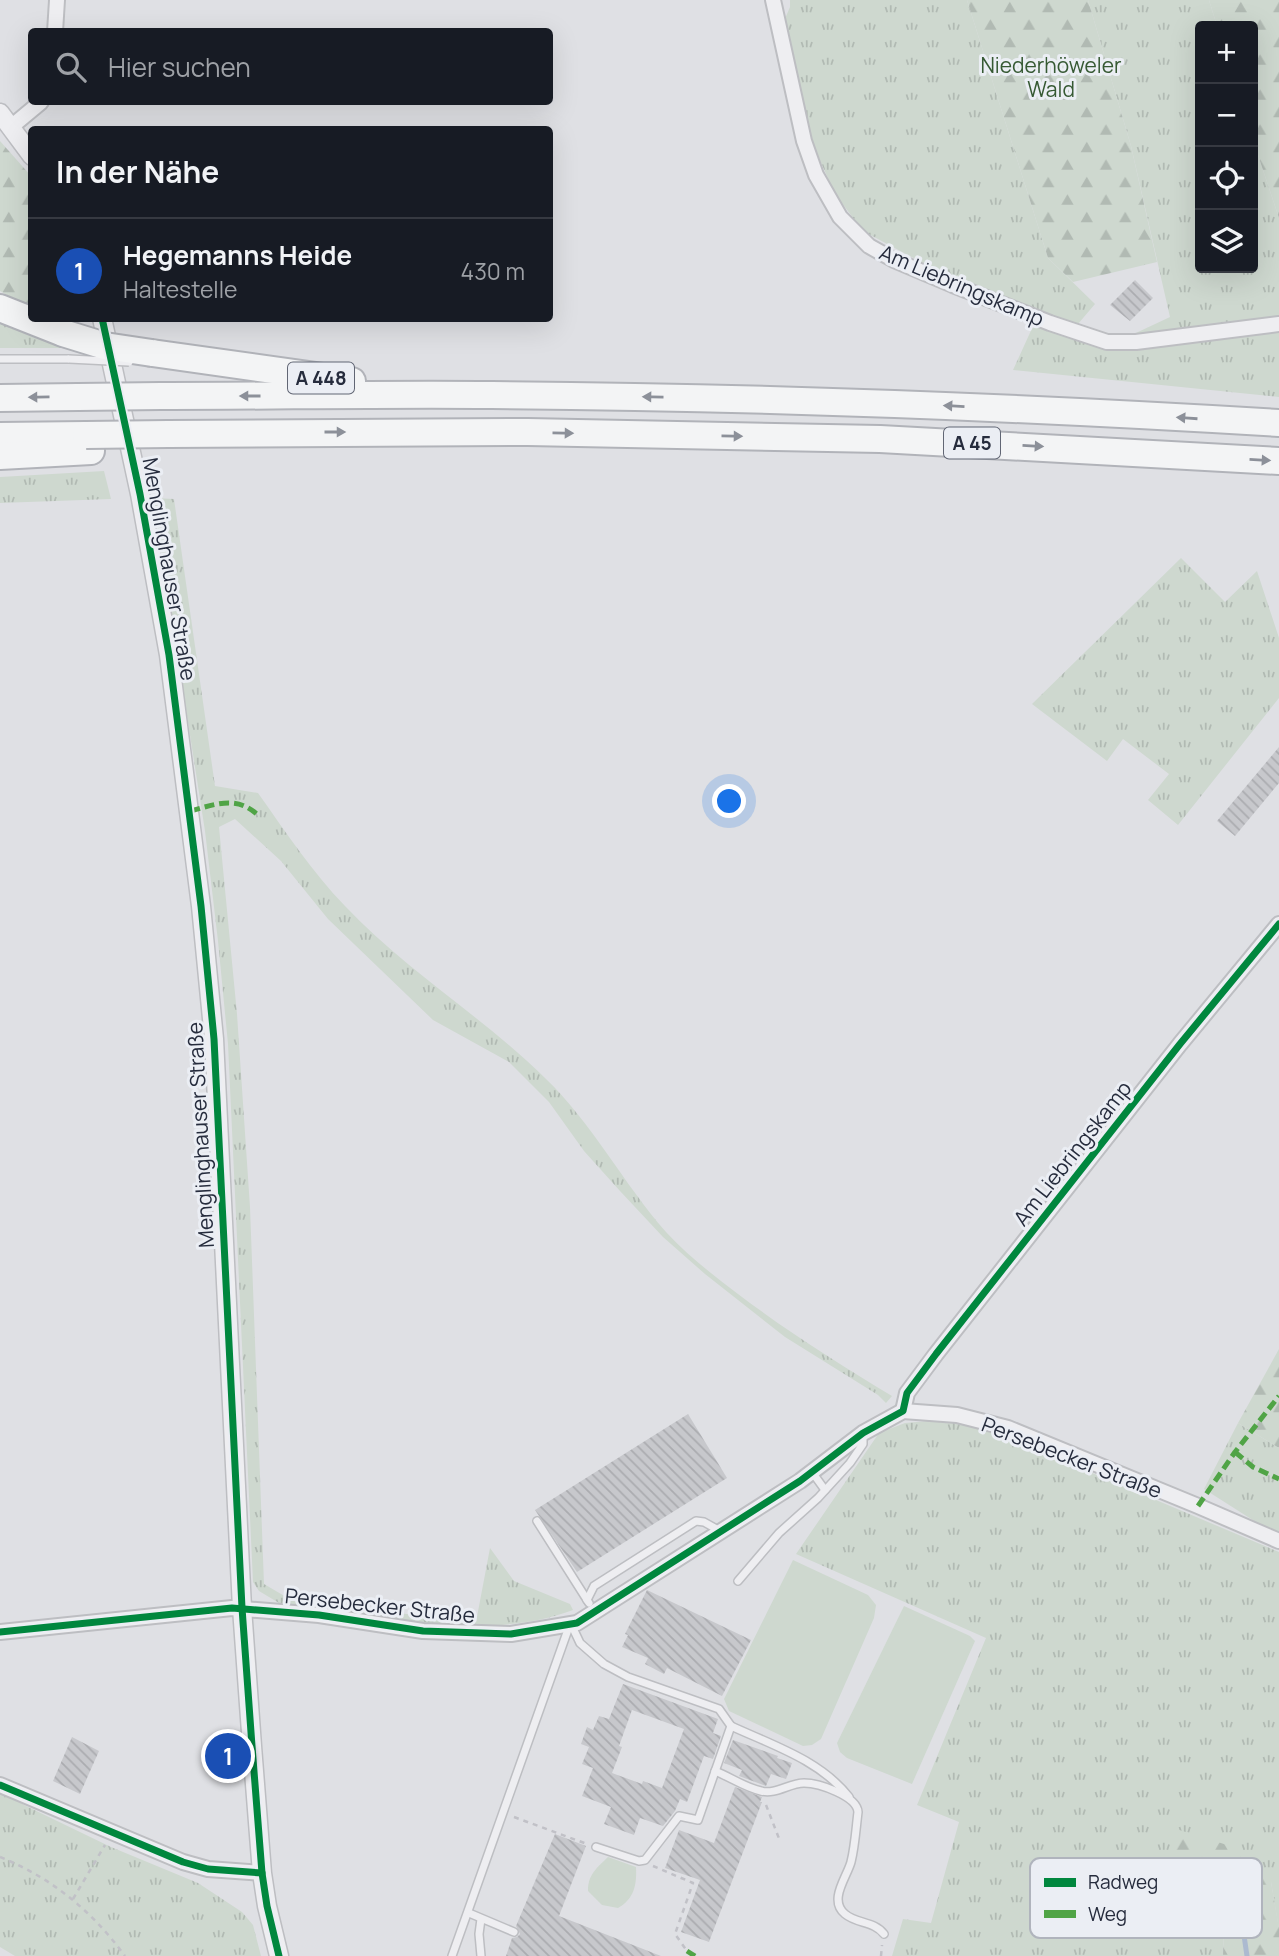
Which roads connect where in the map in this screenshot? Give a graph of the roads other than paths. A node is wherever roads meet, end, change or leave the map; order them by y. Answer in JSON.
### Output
{"nodes":[{"id":1,"x":57,"y":0,"type":"edge"},
{"id":2,"x":773,"y":0,"type":"edge"},
{"id":3,"x":55,"y":28,"type":"edge"},
{"id":4,"x":35,"y":105,"type":"edge"},
{"id":5,"x":6,"y":120,"type":"edge"},
{"id":6,"x":28,"y":150,"type":"edge"},
{"id":7,"x":0,"y":307,"type":"edge"},
{"id":8,"x":28,"y":319,"type":"edge"},
{"id":9,"x":36,"y":322,"type":"edge"},
{"id":10,"x":104,"y":322,"type":"edge"},
{"id":11,"x":1279,"y":324,"type":"edge"},
{"id":12,"x":0,"y":359,"type":"edge"},
{"id":13,"x":154,"y":360,"type":"junction"},
{"id":14,"x":490,"y":395,"type":"junction"},
{"id":15,"x":0,"y":398,"type":"edge"},
{"id":16,"x":1279,"y":423,"type":"edge"},
{"id":17,"x":0,"y":436,"type":"edge"},
{"id":18,"x":88,"y":443,"type":"junction"},
{"id":19,"x":0,"y":456,"type":"edge"},
{"id":20,"x":1279,"y":461,"type":"edge"},
{"id":21,"x":1279,"y":924,"type":"edge"},
{"id":22,"x":903,"y":1411,"type":"junction"},
{"id":23,"x":863,"y":1433,"type":"junction"},
{"id":24,"x":812,"y":1472,"type":"junction"},
{"id":25,"x":825,"y":1490,"type":"junction"},
{"id":26,"x":537,"y":1521,"type":"dead end"},
{"id":27,"x":720,"y":1532,"type":"junction"},
{"id":28,"x":1279,"y":1541,"type":"edge"},
{"id":29,"x":738,"y":1581,"type":"dead end"},
{"id":30,"x":590,"y":1606,"type":"junction"},
{"id":31,"x":242,"y":1608,"type":"junction"},
{"id":32,"x":570,"y":1624,"type":"junction"},
{"id":33,"x":0,"y":1632,"type":"edge"},
{"id":34,"x":731,"y":1726,"type":"junction"},
{"id":35,"x":715,"y":1771,"type":"junction"},
{"id":36,"x":0,"y":1785,"type":"edge"},
{"id":37,"x":850,"y":1798,"type":"junction"},
{"id":38,"x":596,"y":1847,"type":"road end"},
{"id":39,"x":262,"y":1873,"type":"junction"},
{"id":40,"x":468,"y":1913,"type":"junction"},
{"id":41,"x":481,"y":1919,"type":"junction"},
{"id":42,"x":514,"y":1932,"type":"dead end"},
{"id":43,"x":884,"y":1934,"type":"dead end"},
{"id":44,"x":279,"y":1956,"type":"edge"},
{"id":45,"x":452,"y":1956,"type":"edge"},
{"id":46,"x":481,"y":1956,"type":"edge"}],
"edges":[{"from":1,"to":3,"type":"street"},
{"from":2,"to":11,"type":"street","name":"Am Liebringskamp"},
{"from":4,"to":5,"type":"street"},
{"from":5,"to":6,"type":"street"},
{"from":7,"to":8,"type":"highway","number":"A 448","bridge":true},
{"from":9,"to":13,"type":"highway","number":"A 448","bridge":true},
{"from":10,"to":31,"type":"street","name":"Menglinghauser Straße"},
{"from":12,"to":13,"type":"lane","bridge":true},
{"from":13,"to":14,"type":"highway","number":"A 448"},
{"from":14,"to":15,"type":"highway","number":"A 45","one_way":true,"bridge":true},
{"from":16,"to":14,"type":"highway","number":"A 45","one_way":true},
{"from":17,"to":18,"type":"highway","number":"A 45"},
{"from":18,"to":19,"type":"highway"},
{"from":18,"to":20,"type":"highway","number":"A 45","one_way":true,"bridge":true},
{"from":21,"to":22,"type":"street","name":"Am Liebringskamp"},
{"from":22,"to":23,"type":"street","name":"Persebecker Straße"},
{"from":22,"to":28,"type":"street","name":"Persebecker Straße"},
{"from":23,"to":24,"type":"street","name":"Persebecker Straße"},
{"from":23,"to":25,"type":"lane"},
{"from":24,"to":25,"type":"lane"},
{"from":24,"to":27,"type":"street","name":"Persebecker Straße"},
{"from":25,"to":29,"type":"lane"},
{"from":26,"to":30,"type":"lane"},
{"from":27,"to":30,"type":"street","name":"Persebecker Straße"},
{"from":27,"to":30,"type":"lane"},
{"from":30,"to":32,"type":"street","name":"Persebecker Straße"},
{"from":31,"to":32,"type":"street","name":"Persebecker Straße"},
{"from":31,"to":33,"type":"street","name":"Persebecker Straße"},
{"from":31,"to":39,"type":"street","name":"Menglinghauser Straße"},
{"from":32,"to":34,"type":"lane"},
{"from":32,"to":40,"type":"lane"},
{"from":34,"to":35,"type":"lane"},
{"from":34,"to":37,"type":"lane"},
{"from":35,"to":37,"type":"lane"},
{"from":35,"to":38,"type":"lane"},
{"from":36,"to":39,"type":"street"},
{"from":37,"to":43,"type":"lane"},
{"from":39,"to":44,"type":"street","name":"Menglinghauser Straße"},
{"from":40,"to":41,"type":"lane"},
{"from":40,"to":45,"type":"lane"},
{"from":41,"to":42,"type":"lane"},
{"from":41,"to":46,"type":"lane"}]}
